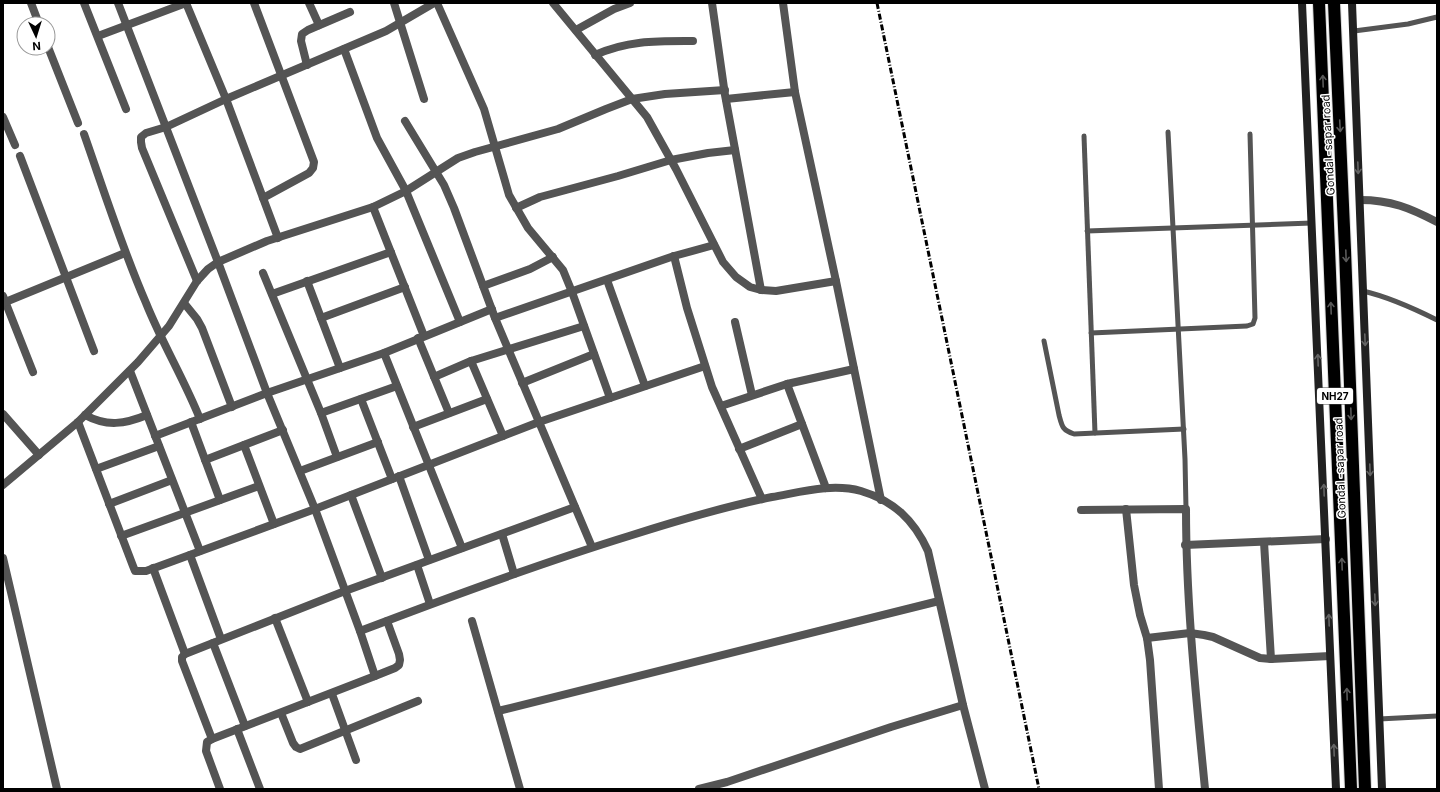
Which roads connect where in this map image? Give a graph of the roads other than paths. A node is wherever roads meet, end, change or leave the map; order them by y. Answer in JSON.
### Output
{"nodes":[{"id":1,"x":31,"y":3,"type":"edge"},
{"id":2,"x":84,"y":3,"type":"edge"},
{"id":3,"x":118,"y":3,"type":"edge"},
{"id":4,"x":186,"y":3,"type":"edge"},
{"id":5,"x":254,"y":3,"type":"edge"},
{"id":6,"x":309,"y":3,"type":"edge"},
{"id":7,"x":394,"y":3,"type":"edge"},
{"id":8,"x":435,"y":3,"type":"edge"},
{"id":9,"x":553,"y":3,"type":"edge"},
{"id":10,"x":630,"y":3,"type":"edge"},
{"id":11,"x":712,"y":3,"type":"edge"},
{"id":12,"x":783,"y":3,"type":"edge"},
{"id":13,"x":1302,"y":3,"type":"edge"},
{"id":14,"x":1319,"y":3,"type":"edge"},
{"id":15,"x":1334,"y":3,"type":"edge"},
{"id":16,"x":1352,"y":3,"type":"edge"},
{"id":17,"x":350,"y":12,"type":"dead end"},
{"id":18,"x":36,"y":16,"type":"edge"},
{"id":19,"x":1437,"y":17,"type":"edge"},
{"id":20,"x":400,"y":24,"type":"junction"},
{"id":21,"x":127,"y":25,"type":"junction"},
{"id":22,"x":320,"y":25,"type":"junction"},
{"id":23,"x":576,"y":30,"type":"junction"},
{"id":24,"x":1354,"y":30,"type":"junction"},
{"id":25,"x":98,"y":36,"type":"junction"},
{"id":26,"x":693,"y":41,"type":"dead end"},
{"id":27,"x":344,"y":49,"type":"junction"},
{"id":28,"x":595,"y":55,"type":"junction"},
{"id":29,"x":52,"y":56,"type":"edge"},
{"id":30,"x":307,"y":65,"type":"junction"},
{"id":31,"x":281,"y":76,"type":"junction"},
{"id":32,"x":725,"y":90,"type":"junction"},
{"id":33,"x":795,"y":92,"type":"junction"},
{"id":34,"x":226,"y":99,"type":"junction"},
{"id":35,"x":424,"y":99,"type":"dead end"},
{"id":36,"x":632,"y":99,"type":"junction"},
{"id":37,"x":726,"y":99,"type":"junction"},
{"id":38,"x":126,"y":109,"type":"dead end"},
{"id":39,"x":3,"y":117,"type":"edge"},
{"id":40,"x":405,"y":121,"type":"dead end"},
{"id":41,"x":78,"y":123,"type":"dead end"},
{"id":42,"x":166,"y":127,"type":"junction"},
{"id":43,"x":1168,"y":132,"type":"dead end"},
{"id":44,"x":84,"y":134,"type":"dead end"},
{"id":45,"x":1250,"y":134,"type":"dead end"},
{"id":46,"x":1084,"y":136,"type":"dead end"},
{"id":47,"x":15,"y":145,"type":"dead end"},
{"id":48,"x":495,"y":147,"type":"junction"},
{"id":49,"x":735,"y":150,"type":"junction"},
{"id":50,"x":20,"y":156,"type":"dead end"},
{"id":51,"x":671,"y":160,"type":"junction"},
{"id":52,"x":436,"y":171,"type":"junction"},
{"id":53,"x":406,"y":190,"type":"junction"},
{"id":54,"x":263,"y":198,"type":"junction"},
{"id":55,"x":1360,"y":200,"type":"junction"},
{"id":56,"x":373,"y":207,"type":"junction"},
{"id":57,"x":516,"y":208,"type":"junction"},
{"id":58,"x":1437,"y":222,"type":"edge"},
{"id":59,"x":1312,"y":223,"type":"junction"},
{"id":60,"x":1252,"y":225,"type":"junction"},
{"id":61,"x":1173,"y":227,"type":"junction"},
{"id":62,"x":1087,"y":231,"type":"junction"},
{"id":63,"x":278,"y":238,"type":"junction"},
{"id":64,"x":714,"y":245,"type":"junction"},
{"id":65,"x":390,"y":252,"type":"junction"},
{"id":66,"x":126,"y":253,"type":"junction"},
{"id":67,"x":674,"y":256,"type":"junction"},
{"id":68,"x":553,"y":257,"type":"junction"},
{"id":69,"x":218,"y":262,"type":"junction"},
{"id":70,"x":263,"y":273,"type":"dead end"},
{"id":71,"x":67,"y":277,"type":"junction"},
{"id":72,"x":607,"y":280,"type":"junction"},
{"id":73,"x":197,"y":281,"type":"junction"},
{"id":74,"x":307,"y":281,"type":"junction"},
{"id":75,"x":836,"y":281,"type":"junction"},
{"id":76,"x":483,"y":286,"type":"junction"},
{"id":77,"x":405,"y":287,"type":"junction"},
{"id":78,"x":761,"y":290,"type":"junction"},
{"id":79,"x":1363,"y":290,"type":"junction"},
{"id":80,"x":572,"y":292,"type":"junction"},
{"id":81,"x":272,"y":294,"type":"junction"},
{"id":82,"x":4,"y":301,"type":"edge"},
{"id":83,"x":184,"y":303,"type":"junction"},
{"id":84,"x":492,"y":309,"type":"junction"},
{"id":85,"x":321,"y":318,"type":"junction"},
{"id":86,"x":495,"y":318,"type":"junction"},
{"id":87,"x":1437,"y":320,"type":"edge"},
{"id":88,"x":460,"y":322,"type":"junction"},
{"id":89,"x":736,"y":322,"type":"dead end"},
{"id":90,"x":584,"y":326,"type":"junction"},
{"id":91,"x":1178,"y":330,"type":"junction"},
{"id":92,"x":1091,"y":333,"type":"junction"},
{"id":93,"x":160,"y":337,"type":"junction"},
{"id":94,"x":421,"y":337,"type":"junction"},
{"id":95,"x":1044,"y":340,"type":"dead end"},
{"id":96,"x":508,"y":350,"type":"junction"},
{"id":97,"x":94,"y":351,"type":"dead end"},
{"id":98,"x":384,"y":353,"type":"junction"},
{"id":99,"x":594,"y":354,"type":"junction"},
{"id":100,"x":470,"y":361,"type":"junction"},
{"id":101,"x":705,"y":366,"type":"junction"},
{"id":102,"x":340,"y":368,"type":"junction"},
{"id":103,"x":854,"y":369,"type":"junction"},
{"id":104,"x":130,"y":370,"type":"junction"},
{"id":105,"x":33,"y":372,"type":"dead end"},
{"id":106,"x":434,"y":377,"type":"junction"},
{"id":107,"x":307,"y":379,"type":"junction"},
{"id":108,"x":522,"y":383,"type":"junction"},
{"id":109,"x":787,"y":384,"type":"junction"},
{"id":110,"x":397,"y":386,"type":"junction"},
{"id":111,"x":645,"y":386,"type":"junction"},
{"id":112,"x":268,"y":393,"type":"junction"},
{"id":113,"x":752,"y":395,"type":"junction"},
{"id":114,"x":610,"y":398,"type":"junction"},
{"id":115,"x":361,"y":399,"type":"junction"},
{"id":116,"x":487,"y":399,"type":"junction"},
{"id":117,"x":232,"y":406,"type":"junction"},
{"id":118,"x":721,"y":406,"type":"junction"},
{"id":119,"x":321,"y":413,"type":"junction"},
{"id":120,"x":449,"y":413,"type":"junction"},
{"id":121,"x":3,"y":414,"type":"edge"},
{"id":122,"x":85,"y":415,"type":"junction"},
{"id":123,"x":147,"y":415,"type":"junction"},
{"id":124,"x":200,"y":419,"type":"junction"},
{"id":125,"x":78,"y":422,"type":"junction"},
{"id":126,"x":191,"y":422,"type":"junction"},
{"id":127,"x":538,"y":422,"type":"junction"},
{"id":128,"x":802,"y":424,"type":"junction"},
{"id":129,"x":413,"y":427,"type":"junction"},
{"id":130,"x":1184,"y":429,"type":"junction"},
{"id":131,"x":283,"y":430,"type":"junction"},
{"id":132,"x":1095,"y":433,"type":"junction"},
{"id":133,"x":155,"y":436,"type":"junction"},
{"id":134,"x":503,"y":436,"type":"junction"},
{"id":135,"x":378,"y":442,"type":"junction"},
{"id":136,"x":244,"y":445,"type":"junction"},
{"id":137,"x":159,"y":446,"type":"junction"},
{"id":138,"x":738,"y":449,"type":"junction"},
{"id":139,"x":39,"y":455,"type":"junction"},
{"id":140,"x":337,"y":457,"type":"junction"},
{"id":141,"x":205,"y":460,"type":"junction"},
{"id":142,"x":428,"y":465,"type":"junction"},
{"id":143,"x":96,"y":469,"type":"junction"},
{"id":144,"x":300,"y":472,"type":"junction"},
{"id":145,"x":395,"y":478,"type":"junction"},
{"id":146,"x":172,"y":480,"type":"junction"},
{"id":147,"x":3,"y":485,"type":"edge"},
{"id":148,"x":259,"y":486,"type":"junction"},
{"id":149,"x":826,"y":488,"type":"junction"},
{"id":150,"x":351,"y":495,"type":"junction"},
{"id":151,"x":762,"y":499,"type":"junction"},
{"id":152,"x":220,"y":500,"type":"junction"},
{"id":153,"x":881,"y":500,"type":"junction"},
{"id":154,"x":109,"y":504,"type":"junction"},
{"id":155,"x":575,"y":507,"type":"junction"},
{"id":156,"x":315,"y":509,"type":"junction"},
{"id":157,"x":1126,"y":509,"type":"junction"},
{"id":158,"x":1186,"y":509,"type":"junction"},
{"id":159,"x":1081,"y":510,"type":"dead end"},
{"id":160,"x":185,"y":512,"type":"junction"},
{"id":161,"x":274,"y":524,"type":"junction"},
{"id":162,"x":502,"y":534,"type":"junction"},
{"id":163,"x":121,"y":536,"type":"junction"},
{"id":164,"x":1326,"y":539,"type":"junction"},
{"id":165,"x":1264,"y":542,"type":"junction"},
{"id":166,"x":1185,"y":545,"type":"junction"},
{"id":167,"x":592,"y":547,"type":"junction"},
{"id":168,"x":462,"y":548,"type":"junction"},
{"id":169,"x":200,"y":551,"type":"junction"},
{"id":170,"x":190,"y":555,"type":"junction"},
{"id":171,"x":3,"y":558,"type":"edge"},
{"id":172,"x":429,"y":560,"type":"junction"},
{"id":173,"x":417,"y":565,"type":"junction"},
{"id":174,"x":153,"y":568,"type":"junction"},
{"id":175,"x":514,"y":574,"type":"junction"},
{"id":176,"x":382,"y":578,"type":"junction"},
{"id":177,"x":345,"y":591,"type":"junction"},
{"id":178,"x":939,"y":601,"type":"junction"},
{"id":179,"x":430,"y":604,"type":"junction"},
{"id":180,"x":275,"y":618,"type":"junction"},
{"id":181,"x":387,"y":621,"type":"junction"},
{"id":182,"x":472,"y":621,"type":"dead end"},
{"id":183,"x":360,"y":631,"type":"junction"},
{"id":184,"x":1190,"y":634,"type":"junction"},
{"id":185,"x":1147,"y":638,"type":"junction"},
{"id":186,"x":221,"y":639,"type":"junction"},
{"id":187,"x":213,"y":643,"type":"junction"},
{"id":188,"x":185,"y":654,"type":"junction"},
{"id":189,"x":1330,"y":656,"type":"junction"},
{"id":190,"x":1271,"y":659,"type":"junction"},
{"id":191,"x":375,"y":676,"type":"junction"},
{"id":192,"x":332,"y":694,"type":"junction"},
{"id":193,"x":418,"y":701,"type":"dead end"},
{"id":194,"x":308,"y":702,"type":"junction"},
{"id":195,"x":964,"y":705,"type":"junction"},
{"id":196,"x":498,"y":711,"type":"junction"},
{"id":197,"x":281,"y":712,"type":"junction"},
{"id":198,"x":1437,"y":716,"type":"edge"},
{"id":199,"x":1379,"y":719,"type":"junction"},
{"id":200,"x":241,"y":728,"type":"junction"},
{"id":201,"x":345,"y":730,"type":"junction"},
{"id":202,"x":212,"y":739,"type":"junction"},
{"id":203,"x":356,"y":760,"type":"dead end"},
{"id":204,"x":725,"y":785,"type":"edge"},
{"id":205,"x":57,"y":789,"type":"edge"},
{"id":206,"x":220,"y":789,"type":"edge"},
{"id":207,"x":260,"y":789,"type":"edge"},
{"id":208,"x":520,"y":789,"type":"edge"},
{"id":209,"x":699,"y":789,"type":"edge"},
{"id":210,"x":985,"y":789,"type":"edge"},
{"id":211,"x":1160,"y":789,"type":"edge"},
{"id":212,"x":1204,"y":789,"type":"edge"},
{"id":213,"x":1336,"y":789,"type":"edge"},
{"id":214,"x":1351,"y":789,"type":"edge"},
{"id":215,"x":1365,"y":789,"type":"edge"},
{"id":216,"x":1382,"y":789,"type":"edge"}],
"edges":[{"from":1,"to":18,"type":"street"},
{"from":2,"to":25,"type":"street"},
{"from":3,"to":21,"type":"street"},
{"from":4,"to":21,"type":"street"},
{"from":4,"to":34,"type":"street"},
{"from":5,"to":31,"type":"street"},
{"from":6,"to":22,"type":"street"},
{"from":7,"to":20,"type":"street"},
{"from":8,"to":20,"type":"street"},
{"from":8,"to":48,"type":"street"},
{"from":9,"to":23,"type":"street"},
{"from":10,"to":23,"type":"street"},
{"from":11,"to":32,"type":"street"},
{"from":12,"to":33,"type":"street"},
{"from":13,"to":59,"type":"street"},
{"from":214,"to":14,"type":"highway","number":"NH27","one_way":true},
{"from":15,"to":215,"type":"highway","name":"Gondal -sapar road","number":"NH27","one_way":true},
{"from":16,"to":24,"type":"street"},
{"from":17,"to":22,"type":"street"},
{"from":19,"to":24,"type":"lane"},
{"from":20,"to":27,"type":"street"},
{"from":20,"to":35,"type":"street"},
{"from":21,"to":25,"type":"street"},
{"from":21,"to":42,"type":"street"},
{"from":22,"to":30,"type":"street"},
{"from":23,"to":28,"type":"street"},
{"from":24,"to":55,"type":"street","one_way":true},
{"from":25,"to":38,"type":"street"},
{"from":26,"to":28,"type":"street"},
{"from":27,"to":30,"type":"street"},
{"from":27,"to":53,"type":"street"},
{"from":28,"to":36,"type":"street"},
{"from":29,"to":41,"type":"street"},
{"from":30,"to":31,"type":"street"},
{"from":31,"to":34,"type":"street"},
{"from":31,"to":54,"type":"street"},
{"from":32,"to":36,"type":"street"},
{"from":32,"to":37,"type":"street"},
{"from":33,"to":37,"type":"street"},
{"from":33,"to":75,"type":"street"},
{"from":34,"to":42,"type":"street"},
{"from":34,"to":54,"type":"street"},
{"from":36,"to":48,"type":"street"},
{"from":36,"to":51,"type":"street"},
{"from":37,"to":49,"type":"street"},
{"from":39,"to":47,"type":"street"},
{"from":40,"to":52,"type":"street"},
{"from":42,"to":69,"type":"street"},
{"from":42,"to":73,"type":"street"},
{"from":43,"to":61,"type":"lane"},
{"from":44,"to":66,"type":"street"},
{"from":45,"to":60,"type":"lane"},
{"from":46,"to":62,"type":"lane"},
{"from":48,"to":52,"type":"street"},
{"from":48,"to":57,"type":"street"},
{"from":49,"to":51,"type":"street"},
{"from":49,"to":78,"type":"street"},
{"from":50,"to":71,"type":"street"},
{"from":51,"to":57,"type":"street"},
{"from":51,"to":64,"type":"street"},
{"from":52,"to":53,"type":"street"},
{"from":52,"to":76,"type":"street"},
{"from":53,"to":56,"type":"street"},
{"from":53,"to":88,"type":"street"},
{"from":54,"to":63,"type":"street"},
{"from":55,"to":58,"type":"street"},
{"from":55,"to":79,"type":"street"},
{"from":56,"to":63,"type":"street"},
{"from":56,"to":65,"type":"street"},
{"from":57,"to":68,"type":"street"},
{"from":59,"to":60,"type":"lane"},
{"from":164,"to":59,"type":"street","one_way":true},
{"from":60,"to":61,"type":"lane"},
{"from":60,"to":91,"type":"lane"},
{"from":61,"to":62,"type":"lane"},
{"from":61,"to":91,"type":"lane"},
{"from":62,"to":92,"type":"lane"},
{"from":63,"to":69,"type":"street"},
{"from":64,"to":67,"type":"street"},
{"from":64,"to":78,"type":"street"},
{"from":65,"to":74,"type":"street"},
{"from":65,"to":77,"type":"street"},
{"from":66,"to":71,"type":"street"},
{"from":66,"to":93,"type":"street"},
{"from":67,"to":72,"type":"street"},
{"from":67,"to":101,"type":"street"},
{"from":68,"to":76,"type":"street"},
{"from":68,"to":80,"type":"street"},
{"from":69,"to":73,"type":"street"},
{"from":69,"to":112,"type":"street"},
{"from":70,"to":81,"type":"street"},
{"from":71,"to":82,"type":"street"},
{"from":71,"to":97,"type":"street"},
{"from":72,"to":80,"type":"street"},
{"from":72,"to":111,"type":"street"},
{"from":73,"to":83,"type":"street"},
{"from":74,"to":81,"type":"street"},
{"from":74,"to":85,"type":"street"},
{"from":75,"to":78,"type":"street"},
{"from":75,"to":103,"type":"street"},
{"from":76,"to":84,"type":"street"},
{"from":77,"to":85,"type":"street"},
{"from":77,"to":94,"type":"street"},
{"from":79,"to":87,"type":"lane"},
{"from":79,"to":199,"type":"street","one_way":true},
{"from":80,"to":86,"type":"street"},
{"from":80,"to":90,"type":"street"},
{"from":81,"to":107,"type":"street"},
{"from":82,"to":105,"type":"street"},
{"from":83,"to":93,"type":"street"},
{"from":83,"to":117,"type":"street"},
{"from":84,"to":86,"type":"street"},
{"from":84,"to":88,"type":"street"},
{"from":85,"to":102,"type":"street"},
{"from":86,"to":96,"type":"street"},
{"from":88,"to":94,"type":"street"},
{"from":89,"to":113,"type":"street"},
{"from":90,"to":96,"type":"street"},
{"from":90,"to":99,"type":"street"},
{"from":91,"to":92,"type":"lane"},
{"from":91,"to":130,"type":"lane"},
{"from":92,"to":132,"type":"lane"},
{"from":93,"to":104,"type":"street"},
{"from":93,"to":124,"type":"street"},
{"from":94,"to":98,"type":"street"},
{"from":94,"to":106,"type":"street"},
{"from":95,"to":132,"type":"lane"},
{"from":96,"to":100,"type":"street"},
{"from":96,"to":108,"type":"street"},
{"from":98,"to":102,"type":"street"},
{"from":98,"to":110,"type":"street"},
{"from":99,"to":108,"type":"street"},
{"from":99,"to":114,"type":"street"},
{"from":100,"to":106,"type":"street"},
{"from":100,"to":116,"type":"street"},
{"from":101,"to":111,"type":"street"},
{"from":101,"to":118,"type":"street"},
{"from":102,"to":107,"type":"street"},
{"from":103,"to":109,"type":"street"},
{"from":103,"to":153,"type":"street"},
{"from":104,"to":122,"type":"street"},
{"from":104,"to":123,"type":"street"},
{"from":106,"to":120,"type":"street"},
{"from":107,"to":112,"type":"street"},
{"from":107,"to":119,"type":"street"},
{"from":108,"to":127,"type":"street"},
{"from":109,"to":113,"type":"street"},
{"from":109,"to":128,"type":"street"},
{"from":110,"to":115,"type":"street"},
{"from":110,"to":129,"type":"street"},
{"from":111,"to":114,"type":"street"},
{"from":112,"to":117,"type":"street"},
{"from":112,"to":131,"type":"street"},
{"from":113,"to":118,"type":"street"},
{"from":114,"to":127,"type":"street"},
{"from":115,"to":119,"type":"street"},
{"from":115,"to":135,"type":"street"},
{"from":116,"to":120,"type":"street"},
{"from":116,"to":134,"type":"street"},
{"from":117,"to":124,"type":"street"},
{"from":118,"to":138,"type":"street"},
{"from":119,"to":140,"type":"street"},
{"from":120,"to":129,"type":"street"},
{"from":121,"to":139,"type":"street"},
{"from":122,"to":123,"type":"street"},
{"from":122,"to":125,"type":"street"},
{"from":123,"to":133,"type":"street"},
{"from":124,"to":126,"type":"street"},
{"from":125,"to":139,"type":"street"},
{"from":125,"to":143,"type":"street"},
{"from":126,"to":133,"type":"street"},
{"from":126,"to":141,"type":"street"},
{"from":127,"to":134,"type":"street"},
{"from":127,"to":155,"type":"street"},
{"from":128,"to":138,"type":"street"},
{"from":128,"to":149,"type":"street"},
{"from":129,"to":142,"type":"street"},
{"from":130,"to":132,"type":"lane"},
{"from":130,"to":158,"type":"lane"},
{"from":131,"to":136,"type":"street"},
{"from":131,"to":144,"type":"street"},
{"from":133,"to":137,"type":"street"},
{"from":134,"to":142,"type":"street"},
{"from":135,"to":140,"type":"street"},
{"from":135,"to":145,"type":"street"},
{"from":136,"to":141,"type":"street"},
{"from":136,"to":148,"type":"street"},
{"from":137,"to":143,"type":"street"},
{"from":137,"to":146,"type":"street"},
{"from":138,"to":151,"type":"street"},
{"from":139,"to":147,"type":"street"},
{"from":140,"to":144,"type":"street"},
{"from":141,"to":152,"type":"street"},
{"from":142,"to":145,"type":"street"},
{"from":142,"to":168,"type":"street"},
{"from":143,"to":154,"type":"street"},
{"from":144,"to":156,"type":"street"},
{"from":145,"to":150,"type":"street"},
{"from":145,"to":172,"type":"street"},
{"from":146,"to":154,"type":"street"},
{"from":146,"to":160,"type":"street"},
{"from":148,"to":152,"type":"street"},
{"from":148,"to":161,"type":"street"},
{"from":149,"to":151,"type":"street"},
{"from":149,"to":153,"type":"street"},
{"from":150,"to":156,"type":"street"},
{"from":150,"to":176,"type":"street"},
{"from":151,"to":167,"type":"street"},
{"from":152,"to":160,"type":"street"},
{"from":153,"to":178,"type":"street"},
{"from":154,"to":163,"type":"street"},
{"from":155,"to":162,"type":"street"},
{"from":155,"to":167,"type":"street"},
{"from":156,"to":161,"type":"street"},
{"from":156,"to":177,"type":"street"},
{"from":157,"to":158,"type":"street"},
{"from":157,"to":159,"type":"street"},
{"from":157,"to":185,"type":"street"},
{"from":158,"to":166,"type":"street"},
{"from":160,"to":163,"type":"street"},
{"from":160,"to":169,"type":"street"},
{"from":161,"to":169,"type":"street"},
{"from":162,"to":168,"type":"street"},
{"from":162,"to":175,"type":"street"},
{"from":163,"to":174,"type":"street"},
{"from":164,"to":165,"type":"street"},
{"from":189,"to":164,"type":"street","one_way":true},
{"from":165,"to":166,"type":"street"},
{"from":165,"to":190,"type":"street"},
{"from":166,"to":184,"type":"street"},
{"from":167,"to":175,"type":"street"},
{"from":168,"to":172,"type":"street"},
{"from":169,"to":170,"type":"street"},
{"from":170,"to":174,"type":"street"},
{"from":170,"to":186,"type":"street"},
{"from":171,"to":205,"type":"street"},
{"from":172,"to":173,"type":"street"},
{"from":173,"to":176,"type":"street"},
{"from":173,"to":179,"type":"street"},
{"from":174,"to":188,"type":"street"},
{"from":175,"to":179,"type":"street"},
{"from":176,"to":177,"type":"street"},
{"from":177,"to":180,"type":"street"},
{"from":177,"to":183,"type":"street"},
{"from":178,"to":195,"type":"street"},
{"from":178,"to":196,"type":"street"},
{"from":179,"to":181,"type":"street"},
{"from":180,"to":186,"type":"street"},
{"from":180,"to":194,"type":"street"},
{"from":181,"to":183,"type":"street"},
{"from":181,"to":191,"type":"street"},
{"from":182,"to":196,"type":"street"},
{"from":183,"to":191,"type":"street"},
{"from":184,"to":185,"type":"street"},
{"from":184,"to":190,"type":"street"},
{"from":184,"to":212,"type":"street"},
{"from":185,"to":211,"type":"street"},
{"from":186,"to":187,"type":"street"},
{"from":187,"to":188,"type":"street"},
{"from":187,"to":200,"type":"street"},
{"from":188,"to":202,"type":"street"},
{"from":189,"to":190,"type":"street"},
{"from":213,"to":189,"type":"street","one_way":true},
{"from":191,"to":192,"type":"street"},
{"from":192,"to":194,"type":"street"},
{"from":192,"to":201,"type":"street"},
{"from":193,"to":201,"type":"street"},
{"from":194,"to":197,"type":"street"},
{"from":195,"to":204,"type":"street"},
{"from":195,"to":210,"type":"street"},
{"from":196,"to":208,"type":"street"},
{"from":197,"to":200,"type":"street"},
{"from":197,"to":201,"type":"street"},
{"from":198,"to":199,"type":"lane"},
{"from":199,"to":216,"type":"street"},
{"from":200,"to":202,"type":"street"},
{"from":200,"to":207,"type":"street"},
{"from":201,"to":203,"type":"street"},
{"from":202,"to":206,"type":"street"},
{"from":204,"to":209,"type":"street"}]}
